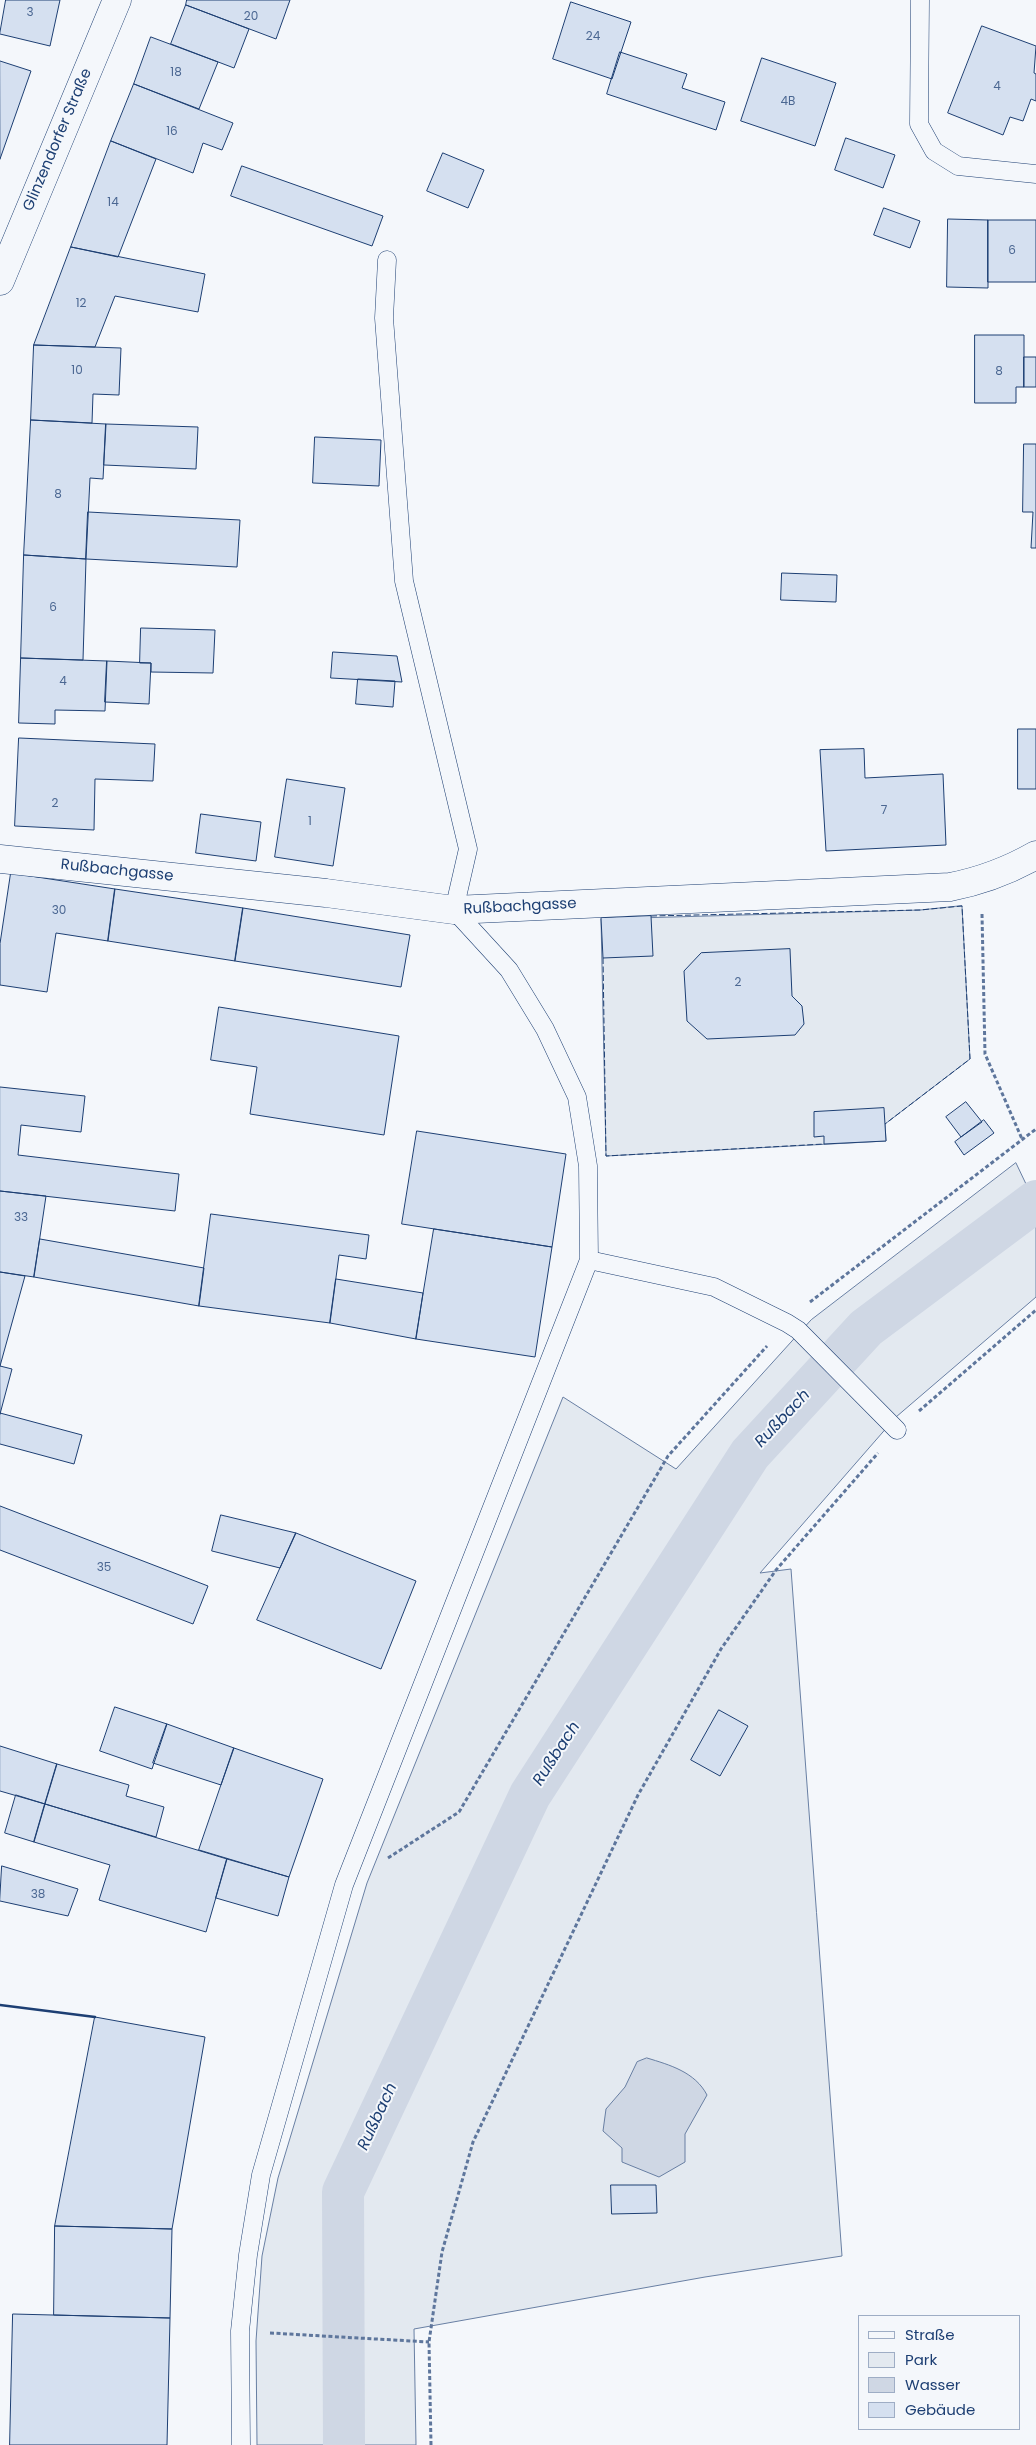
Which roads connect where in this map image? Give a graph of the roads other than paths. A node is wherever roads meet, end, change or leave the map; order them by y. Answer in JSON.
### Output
{"nodes":[{"id":1,"x":116,"y":0,"type":"edge"},
{"id":2,"x":920,"y":0,"type":"edge"},
{"id":3,"x":1036,"y":174,"type":"edge"},
{"id":4,"x":387,"y":260,"type":"dead end"},
{"id":5,"x":0,"y":281,"type":"edge"},
{"id":6,"x":1036,"y":854,"type":"edge"},
{"id":7,"x":0,"y":859,"type":"edge"},
{"id":8,"x":454,"y":910,"type":"junction"},
{"id":9,"x":589,"y":1260,"type":"junction"},
{"id":10,"x":897,"y":1430,"type":"road end"},
{"id":11,"x":241,"y":2445,"type":"edge"}],
"edges":[{"from":1,"to":5,"type":"street","name":"Glinzendorfer Straße"},
{"from":2,"to":3,"type":"lane"},
{"from":4,"to":8,"type":"lane"},
{"from":6,"to":8,"type":"street","name":"Rußbachgasse"},
{"from":7,"to":8,"type":"street","name":"Rußbachgasse"},
{"from":8,"to":9,"type":"lane"},
{"from":9,"to":10,"type":"lane"},
{"from":9,"to":11,"type":"lane"}]}
